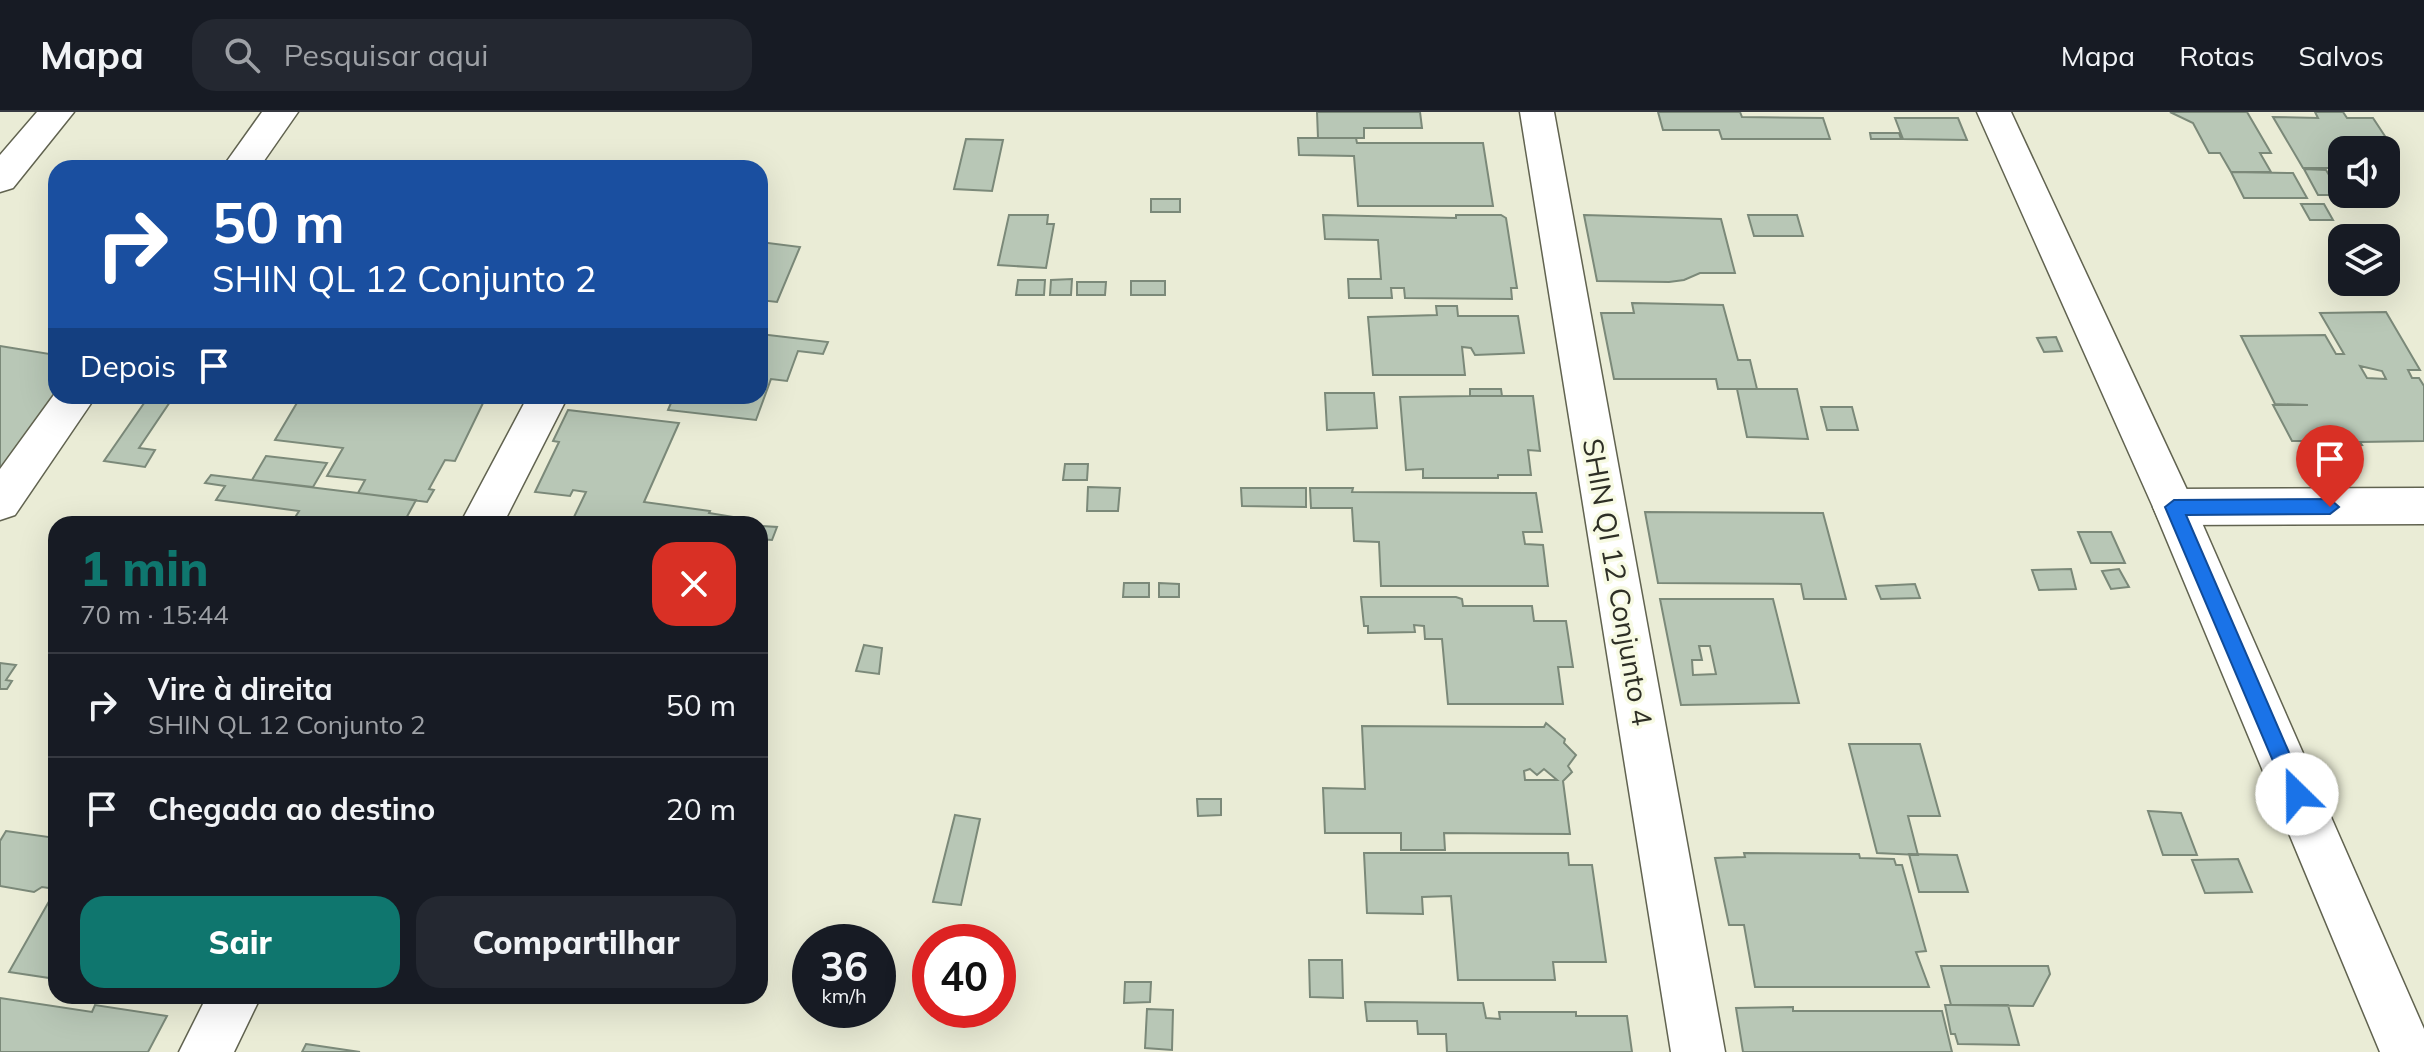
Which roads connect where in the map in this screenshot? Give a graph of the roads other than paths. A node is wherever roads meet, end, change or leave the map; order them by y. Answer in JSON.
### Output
{"nodes":[{"id":1,"x":57,"y":112,"type":"edge"},
{"id":2,"x":281,"y":112,"type":"edge"},
{"id":3,"x":1537,"y":112,"type":"edge"},
{"id":4,"x":1994,"y":112,"type":"edge"},
{"id":5,"x":246,"y":160,"type":"edge"},
{"id":6,"x":0,"y":179,"type":"edge"},
{"id":7,"x":70,"y":404,"type":"edge"},
{"id":8,"x":544,"y":404,"type":"edge"},
{"id":9,"x":0,"y":502,"type":"edge"},
{"id":10,"x":2424,"y":506,"type":"edge"},
{"id":11,"x":2174,"y":507,"type":"junction"},
{"id":12,"x":485,"y":516,"type":"edge"},
{"id":13,"x":231,"y":1004,"type":"edge"},
{"id":14,"x":206,"y":1052,"type":"edge"},
{"id":15,"x":1698,"y":1052,"type":"edge"},
{"id":16,"x":2407,"y":1052,"type":"edge"}],
"edges":[{"from":1,"to":6,"type":"street"},
{"from":2,"to":5,"type":"street"},
{"from":3,"to":15,"type":"street","name":"SHIN QI 12 Conjunto 4"},
{"from":4,"to":11,"type":"street"},
{"from":7,"to":9,"type":"street"},
{"from":8,"to":12,"type":"street"},
{"from":10,"to":11,"type":"street"},
{"from":11,"to":16,"type":"street"},
{"from":13,"to":14,"type":"street"}]}
